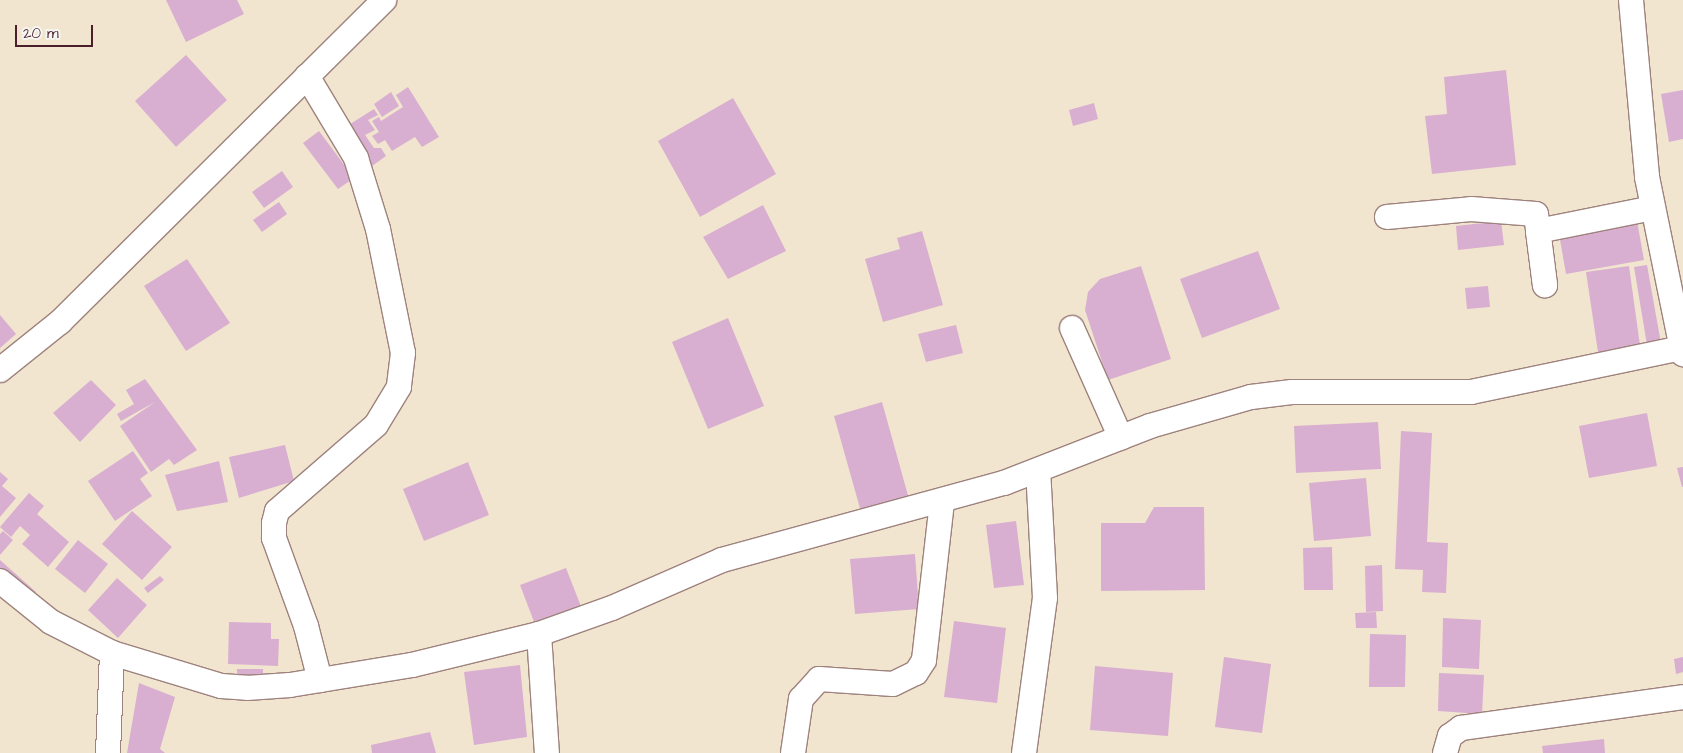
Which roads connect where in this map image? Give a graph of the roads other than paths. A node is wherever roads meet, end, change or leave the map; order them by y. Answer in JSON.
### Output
{"nodes":[{"id":1,"x":384,"y":0,"type":"edge"},
{"id":2,"x":1631,"y":0,"type":"edge"},
{"id":3,"x":307,"y":76,"type":"junction"},
{"id":4,"x":1653,"y":208,"type":"junction"},
{"id":5,"x":1387,"y":217,"type":"dead end"},
{"id":6,"x":1072,"y":328,"type":"dead end"},
{"id":7,"x":1682,"y":351,"type":"edge"},
{"id":8,"x":0,"y":370,"type":"edge"},
{"id":9,"x":1122,"y":438,"type":"junction"},
{"id":10,"x":1038,"y":470,"type":"junction"},
{"id":11,"x":942,"y":500,"type":"junction"},
{"id":12,"x":0,"y":581,"type":"edge"},
{"id":13,"x":539,"y":634,"type":"junction"},
{"id":14,"x":112,"y":653,"type":"junction"},
{"id":15,"x":320,"y":680,"type":"junction"},
{"id":16,"x":1683,"y":697,"type":"edge"},
{"id":17,"x":108,"y":753,"type":"edge"},
{"id":18,"x":546,"y":753,"type":"edge"},
{"id":19,"x":793,"y":753,"type":"edge"},
{"id":20,"x":1024,"y":753,"type":"edge"},
{"id":21,"x":1445,"y":753,"type":"edge"}],
"edges":[{"from":1,"to":3,"type":"street"},
{"from":2,"to":4,"type":"street"},
{"from":3,"to":8,"type":"street"},
{"from":3,"to":15,"type":"street"},
{"from":4,"to":5,"type":"street"},
{"from":4,"to":7,"type":"street"},
{"from":6,"to":9,"type":"street"},
{"from":7,"to":9,"type":"street"},
{"from":9,"to":10,"type":"street"},
{"from":10,"to":11,"type":"street"},
{"from":10,"to":20,"type":"street"},
{"from":11,"to":13,"type":"street"},
{"from":11,"to":19,"type":"street"},
{"from":12,"to":14,"type":"street"},
{"from":13,"to":15,"type":"street"},
{"from":13,"to":18,"type":"street"},
{"from":14,"to":15,"type":"street"},
{"from":14,"to":17,"type":"street"},
{"from":16,"to":21,"type":"street"}]}
